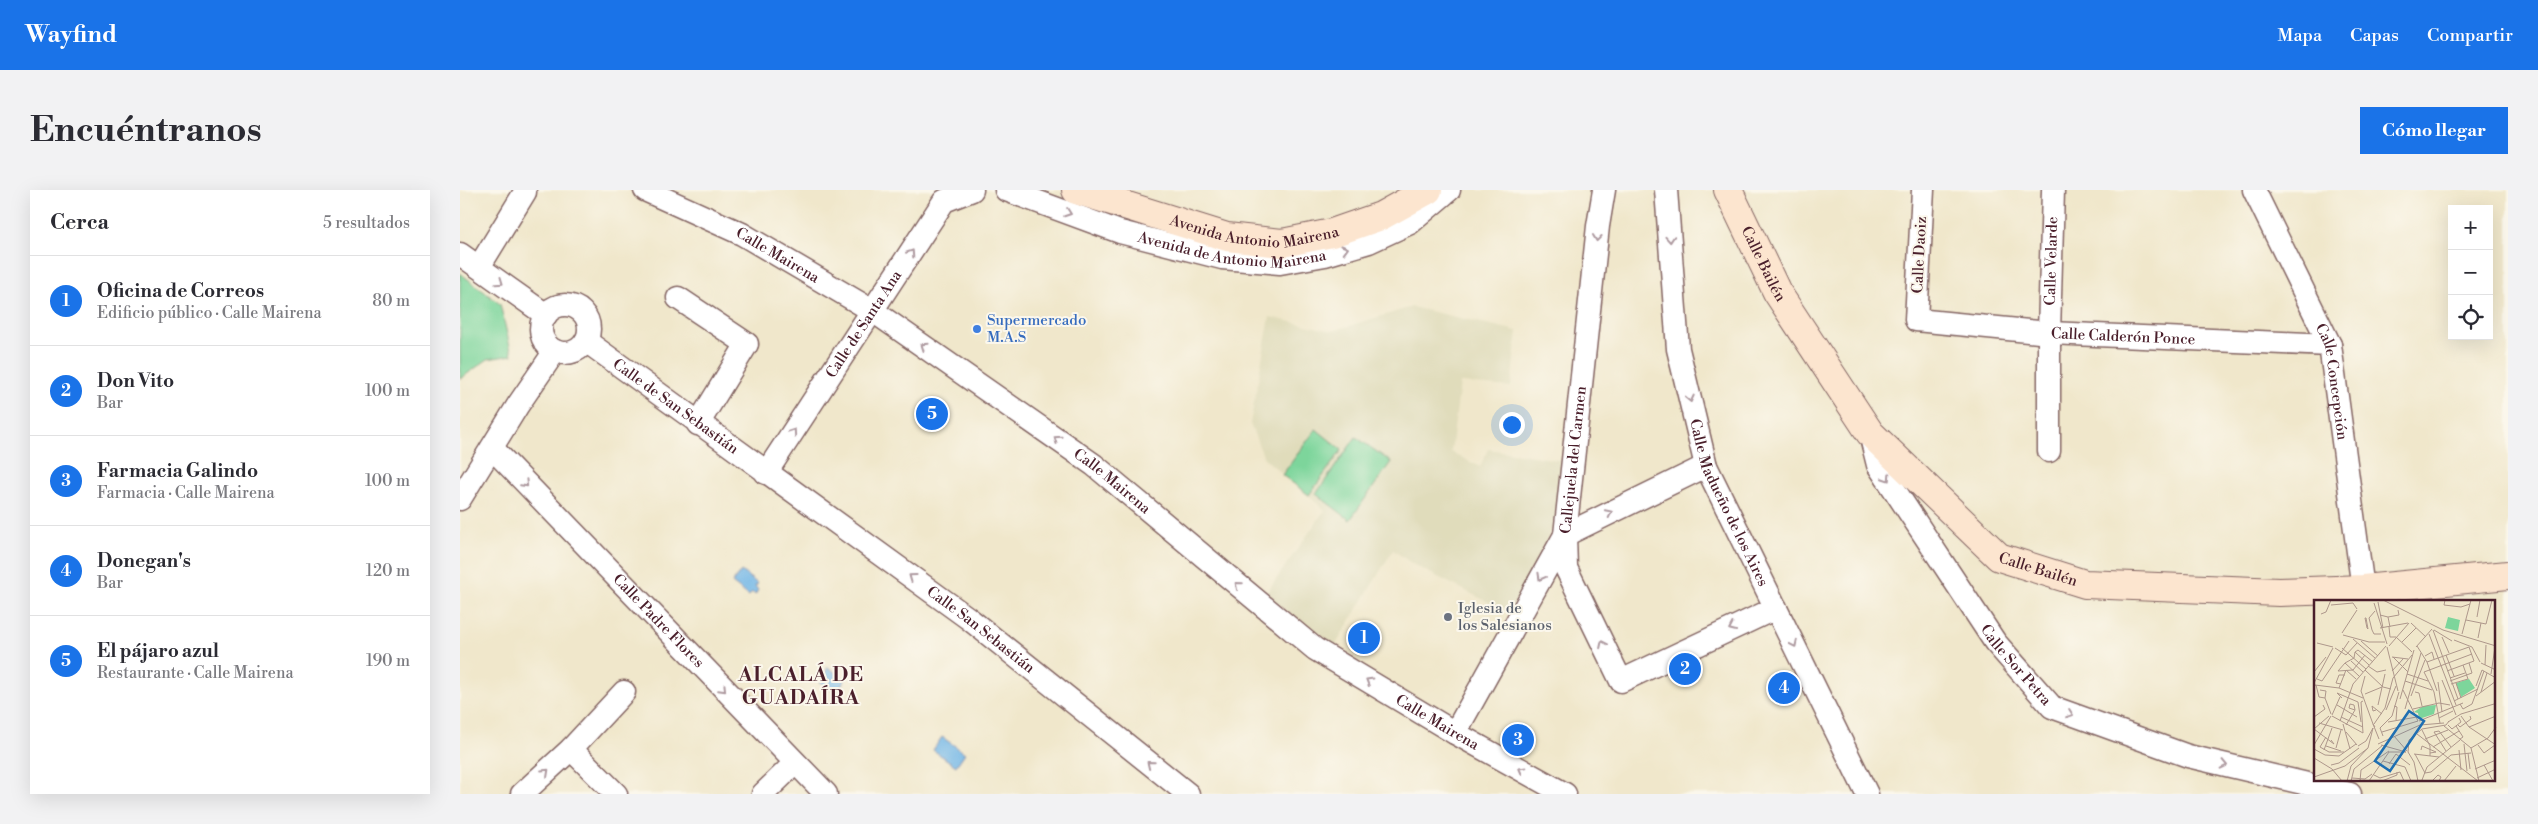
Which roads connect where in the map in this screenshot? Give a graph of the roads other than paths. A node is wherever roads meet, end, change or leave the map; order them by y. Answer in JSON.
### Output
{"nodes":[{"id":1,"x":645,"y":190,"type":"edge"},
{"id":2,"x":1006,"y":190,"type":"edge"},
{"id":3,"x":1076,"y":190,"type":"edge"},
{"id":4,"x":1428,"y":190,"type":"edge"},
{"id":5,"x":1448,"y":190,"type":"edge"},
{"id":6,"x":1604,"y":190,"type":"edge"},
{"id":7,"x":1666,"y":190,"type":"edge"},
{"id":8,"x":1728,"y":190,"type":"edge"},
{"id":9,"x":1923,"y":190,"type":"edge"},
{"id":10,"x":2054,"y":190,"type":"edge"},
{"id":11,"x":2254,"y":190,"type":"edge"},
{"id":12,"x":525,"y":192,"type":"dead end"},
{"id":13,"x":960,"y":192,"type":"edge"},
{"id":14,"x":1176,"y":221,"type":"junction"},
{"id":15,"x":1189,"y":250,"type":"junction"},
{"id":16,"x":460,"y":254,"type":"edge"},
{"id":17,"x":479,"y":267,"type":"junction"},
{"id":18,"x":678,"y":298,"type":"dead end"},
{"id":19,"x":874,"y":311,"type":"junction"},
{"id":20,"x":546,"y":314,"type":"junction"},
{"id":21,"x":1916,"y":320,"type":"joint"},
{"id":22,"x":2049,"y":333,"type":"junction"},
{"id":23,"x":586,"y":342,"type":"junction"},
{"id":24,"x":2330,"y":345,"type":"junction"},
{"id":25,"x":555,"y":351,"type":"junction"},
{"id":26,"x":698,"y":424,"type":"junction"},
{"id":27,"x":1870,"y":433,"type":"junction"},
{"id":28,"x":492,"y":448,"type":"junction"},
{"id":29,"x":2049,"y":452,"type":"dead end"},
{"id":30,"x":1706,"y":466,"type":"junction"},
{"id":31,"x":766,"y":473,"type":"junction"},
{"id":32,"x":460,"y":499,"type":"edge"},
{"id":33,"x":1565,"y":535,"type":"junction"},
{"id":34,"x":2508,"y":575,"type":"edge"},
{"id":35,"x":2363,"y":589,"type":"junction"},
{"id":36,"x":1776,"y":608,"type":"junction"},
{"id":37,"x":624,"y":692,"type":"dead end"},
{"id":38,"x":1455,"y":733,"type":"junction"},
{"id":39,"x":571,"y":750,"type":"junction"},
{"id":40,"x":795,"y":763,"type":"junction"},
{"id":41,"x":522,"y":794,"type":"edge"},
{"id":42,"x":616,"y":794,"type":"edge"},
{"id":43,"x":763,"y":794,"type":"edge"},
{"id":44,"x":826,"y":794,"type":"edge"},
{"id":45,"x":1188,"y":794,"type":"edge"},
{"id":46,"x":1565,"y":794,"type":"edge"},
{"id":47,"x":1867,"y":794,"type":"edge"},
{"id":48,"x":2350,"y":794,"type":"edge"}],
"edges":[{"from":1,"to":19,"type":"street","name":"Calle Mairena"},
{"from":2,"to":15,"type":"street","name":"Avenida de Antonio Mairena","one_way":true},
{"from":3,"to":14,"type":"main road","name":"Avenida Antonio Mairena"},
{"from":4,"to":14,"type":"main road","name":"Avenida Antonio Mairena"},
{"from":15,"to":5,"type":"street","name":"Avenida de Antonio Mairena","one_way":true},
{"from":6,"to":33,"type":"street","name":"Callejuela del Carmen","one_way":true},
{"from":7,"to":30,"type":"street","name":"Calle Madueño de los Aires","one_way":true},
{"from":8,"to":27,"type":"main road","name":"Calle Bailén"},
{"from":9,"to":21,"type":"street","name":"Calle Daoiz"},
{"from":10,"to":22,"type":"street","name":"Calle Velarde"},
{"from":11,"to":24,"type":"street","name":"Calle Concepción"},
{"from":12,"to":17,"type":"street"},
{"from":19,"to":13,"type":"street","name":"Calle de Santa Ana","one_way":true},
{"from":14,"to":15,"type":"street"},
{"from":16,"to":17,"type":"street"},
{"from":17,"to":20,"type":"street","one_way":true},
{"from":18,"to":26,"type":"street"},
{"from":31,"to":19,"type":"street","name":"Calle de Santa Ana","one_way":true},
{"from":38,"to":19,"type":"street","name":"Calle Mairena","one_way":true},
{"from":20,"to":23,"type":"street"},
{"from":20,"to":25,"type":"street"},
{"from":21,"to":22,"type":"street","name":"Calle Calderón Ponce"},
{"from":22,"to":24,"type":"street","name":"Calle Calderón Ponce"},
{"from":22,"to":29,"type":"street","name":"Calle Velarde"},
{"from":23,"to":25,"type":"street"},
{"from":23,"to":26,"type":"street","name":"Calle de San Sebastián"},
{"from":24,"to":35,"type":"street","name":"Calle Concepción"},
{"from":25,"to":28,"type":"street"},
{"from":26,"to":31,"type":"street","name":"Calle de San Sebastián"},
{"from":27,"to":35,"type":"main road","name":"Calle Bailén"},
{"from":27,"to":48,"type":"street","name":"Calle Sor Petra","one_way":true},
{"from":28,"to":32,"type":"street"},
{"from":28,"to":40,"type":"street","name":"Calle Padre Flores","one_way":true},
{"from":33,"to":30,"type":"street","one_way":true},
{"from":30,"to":36,"type":"street","name":"Calle Madueño de los Aires"},
{"from":45,"to":31,"type":"street","name":"Calle San Sebastián","one_way":true},
{"from":36,"to":33,"type":"street","one_way":true},
{"from":33,"to":38,"type":"street","name":"Callejuela del Carmen","one_way":true},
{"from":34,"to":35,"type":"main road","name":"Calle Bailén"},
{"from":36,"to":47,"type":"street","name":"Calle Madueño de los Aires","one_way":true},
{"from":37,"to":39,"type":"street"},
{"from":46,"to":38,"type":"street","name":"Calle Mairena","one_way":true},
{"from":41,"to":39,"type":"street","one_way":true},
{"from":39,"to":42,"type":"street"},
{"from":40,"to":43,"type":"street"},
{"from":40,"to":44,"type":"street","name":"Calle Padre Flores"}]}
